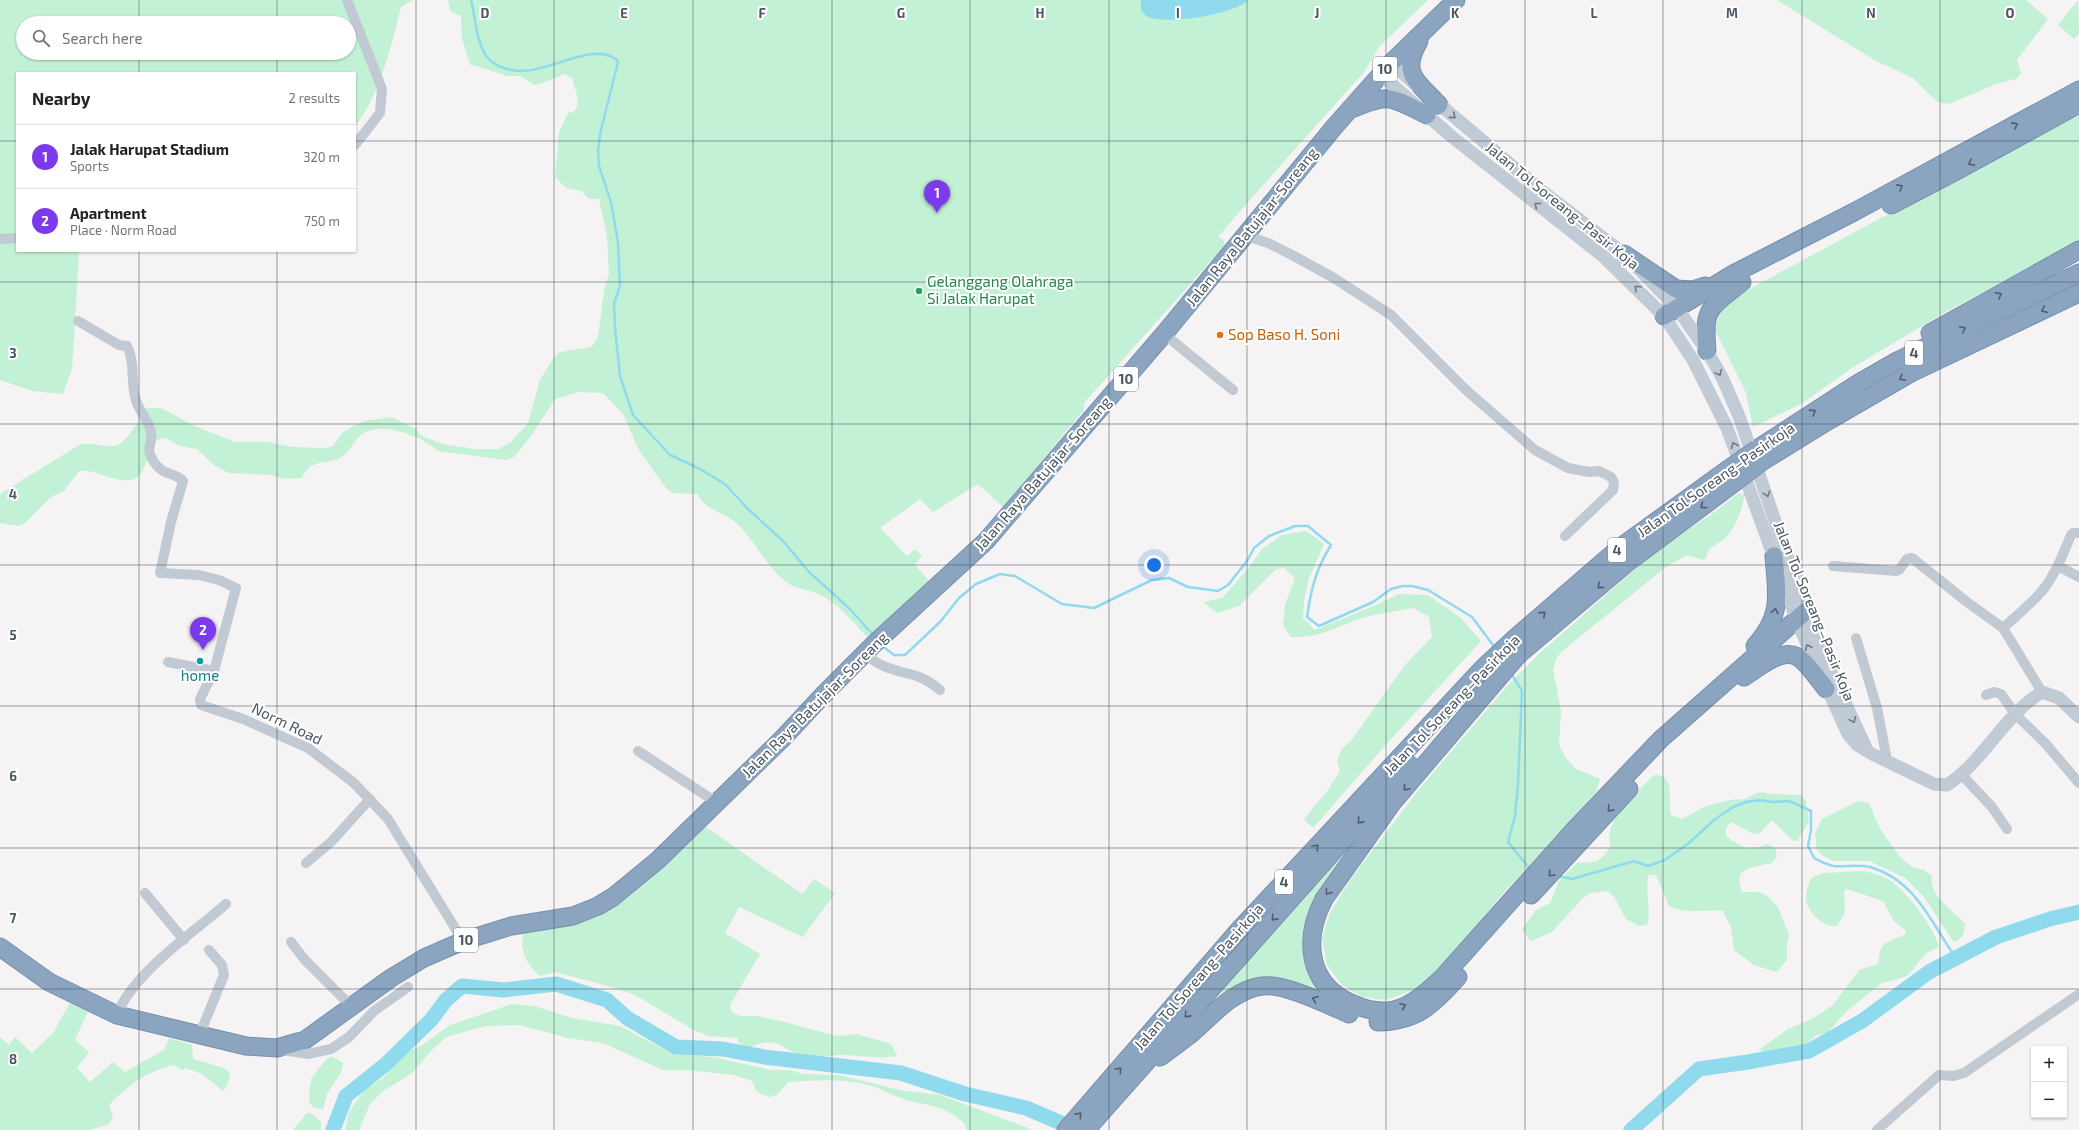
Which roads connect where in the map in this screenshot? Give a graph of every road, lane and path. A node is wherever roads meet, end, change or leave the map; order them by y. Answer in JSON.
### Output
{"nodes":[{"id":1,"x":347,"y":0,"type":"edge"},
{"id":2,"x":1456,"y":0,"type":"edge"},
{"id":3,"x":353,"y":16,"type":"edge"},
{"id":4,"x":356,"y":23,"type":"edge"},
{"id":5,"x":1424,"y":32,"type":"junction"},
{"id":6,"x":1386,"y":69,"type":"junction"},
{"id":7,"x":2079,"y":90,"type":"edge"},
{"id":8,"x":2079,"y":104,"type":"edge"},
{"id":9,"x":1350,"y":110,"type":"junction"},
{"id":10,"x":1433,"y":110,"type":"junction"},
{"id":11,"x":356,"y":144,"type":"edge"},
{"id":12,"x":1244,"y":235,"type":"junction"},
{"id":13,"x":0,"y":238,"type":"edge"},
{"id":14,"x":16,"y":238,"type":"edge"},
{"id":15,"x":2079,"y":250,"type":"edge"},
{"id":16,"x":1624,"y":254,"type":"junction"},
{"id":17,"x":2079,"y":273,"type":"edge"},
{"id":18,"x":1738,"y":278,"type":"junction"},
{"id":19,"x":2079,"y":293,"type":"edge"},
{"id":20,"x":1674,"y":316,"type":"junction"},
{"id":21,"x":78,"y":321,"type":"dead end"},
{"id":22,"x":1164,"y":334,"type":"junction"},
{"id":23,"x":1707,"y":351,"type":"junction"},
{"id":24,"x":1897,"y":361,"type":"junction"},
{"id":25,"x":1233,"y":390,"type":"dead end"},
{"id":26,"x":1760,"y":455,"type":"junction"},
{"id":27,"x":2079,"y":533,"type":"edge"},
{"id":28,"x":1565,"y":536,"type":"dead end"},
{"id":29,"x":1774,"y":556,"type":"junction"},
{"id":30,"x":1832,"y":566,"type":"dead end"},
{"id":31,"x":2058,"y":566,"type":"junction"},
{"id":32,"x":2079,"y":577,"type":"edge"},
{"id":33,"x":1803,"y":619,"type":"junction"},
{"id":34,"x":2003,"y":628,"type":"junction"},
{"id":35,"x":1856,"y":638,"type":"dead end"},
{"id":36,"x":875,"y":644,"type":"junction"},
{"id":37,"x":168,"y":662,"type":"dead end"},
{"id":38,"x":214,"y":671,"type":"junction"},
{"id":39,"x":1489,"y":677,"type":"junction"},
{"id":40,"x":1737,"y":682,"type":"junction"},
{"id":41,"x":1826,"y":689,"type":"junction"},
{"id":42,"x":940,"y":690,"type":"dead end"},
{"id":43,"x":2042,"y":692,"type":"junction"},
{"id":44,"x":1709,"y":696,"type":"junction"},
{"id":45,"x":1986,"y":696,"type":"dead end"},
{"id":46,"x":2016,"y":715,"type":"junction"},
{"id":47,"x":2079,"y":717,"type":"edge"},
{"id":48,"x":638,"y":752,"type":"dead end"},
{"id":49,"x":1868,"y":752,"type":"junction"},
{"id":50,"x":1887,"y":760,"type":"junction"},
{"id":51,"x":1961,"y":774,"type":"junction"},
{"id":52,"x":2079,"y":783,"type":"edge"},
{"id":53,"x":370,"y":799,"type":"junction"},
{"id":54,"x":716,"y":802,"type":"junction"},
{"id":55,"x":2007,"y":829,"type":"dead end"},
{"id":56,"x":1560,"y":854,"type":"junction"},
{"id":57,"x":306,"y":863,"type":"dead end"},
{"id":58,"x":1527,"y":891,"type":"junction"},
{"id":59,"x":145,"y":893,"type":"dead end"},
{"id":60,"x":226,"y":904,"type":"dead end"},
{"id":61,"x":184,"y":940,"type":"junction"},
{"id":62,"x":463,"y":941,"type":"junction"},
{"id":63,"x":291,"y":942,"type":"dead end"},
{"id":64,"x":0,"y":947,"type":"edge"},
{"id":65,"x":209,"y":950,"type":"dead end"},
{"id":66,"x":408,"y":987,"type":"dead end"},
{"id":67,"x":2079,"y":994,"type":"edge"},
{"id":68,"x":352,"y":1007,"type":"junction"},
{"id":69,"x":117,"y":1015,"type":"junction"},
{"id":70,"x":199,"y":1036,"type":"junction"},
{"id":71,"x":277,"y":1048,"type":"junction"},
{"id":72,"x":1127,"y":1083,"type":"junction"},
{"id":73,"x":1100,"y":1103,"type":"junction"},
{"id":74,"x":1066,"y":1130,"type":"edge"},
{"id":75,"x":1086,"y":1130,"type":"edge"},
{"id":76,"x":1877,"y":1130,"type":"edge"}],
"edges":[{"from":1,"to":3,"type":"street"},
{"from":2,"to":5,"type":"highway","name":"Jalan Raya Batujajar-Soreang","number":"10"},
{"from":4,"to":11,"type":"street"},
{"from":5,"to":6,"type":"highway","name":"Jalan Raya Batujajar-Soreang","number":"10"},
{"from":5,"to":10,"type":"highway"},
{"from":6,"to":9,"type":"highway","name":"Jalan Raya Batujajar-Soreang","number":"10"},
{"from":6,"to":10,"type":"street","name":"Jalan Tol Soreang–Pasir Koja"},
{"from":18,"to":7,"type":"highway","one_way":true},
{"from":8,"to":18,"type":"highway","one_way":true},
{"from":9,"to":10,"type":"highway"},
{"from":9,"to":12,"type":"highway","name":"Jalan Raya Batujajar-Soreang","number":"10"},
{"from":10,"to":16,"type":"street","name":"Jalan Tol Soreang–Pasir Koja","one_way":true},
{"from":20,"to":10,"type":"street","name":"Jalan Tol Soreang–Pasir Koja","one_way":true},
{"from":12,"to":22,"type":"highway","name":"Jalan Raya Batujajar-Soreang","number":"10"},
{"from":12,"to":28,"type":"street"},
{"from":13,"to":14,"type":"street"},
{"from":24,"to":15,"type":"highway","one_way":true},
{"from":16,"to":18,"type":"highway"},
{"from":16,"to":20,"type":"street","name":"Jalan Tol Soreang–Pasir Koja"},
{"from":24,"to":17,"type":"highway","name":"Jalan Tol Soreang–Pasirkoja","number":"4","one_way":true},
{"from":18,"to":20,"type":"highway"},
{"from":18,"to":23,"type":"highway"},
{"from":19,"to":26,"type":"highway","name":"Jalan Tol Soreang–Pasirkoja","number":"4","one_way":true},
{"from":20,"to":23,"type":"street","name":"Jalan Tol Soreang–Pasir Koja"},
{"from":29,"to":20,"type":"street","name":"Jalan Tol Soreang–Pasir Koja","one_way":true},
{"from":21,"to":38,"type":"street","name":"Norm Road"},
{"from":22,"to":25,"type":"street"},
{"from":22,"to":36,"type":"highway","name":"Jalan Raya Batujajar-Soreang","number":"10"},
{"from":23,"to":33,"type":"street","name":"Jalan Tol Soreang–Pasir Koja","one_way":true},
{"from":26,"to":24,"type":"highway","name":"Jalan Tol Soreang–Pasirkoja","number":"4","one_way":true},
{"from":26,"to":39,"type":"highway","name":"Jalan Tol Soreang–Pasirkoja","number":"4","bridge":true},
{"from":27,"to":31,"type":"street"},
{"from":29,"to":33,"type":"street","name":"Jalan Tol Soreang–Pasir Koja"},
{"from":44,"to":29,"type":"highway","one_way":true},
{"from":30,"to":34,"type":"street"},
{"from":31,"to":32,"type":"street"},
{"from":31,"to":34,"type":"street"},
{"from":33,"to":40,"type":"highway"},
{"from":41,"to":33,"type":"street","name":"Jalan Tol Soreang–Pasir Koja","one_way":true},
{"from":33,"to":44,"type":"highway"},
{"from":33,"to":49,"type":"street","name":"Jalan Tol Soreang–Pasir Koja","one_way":true},
{"from":34,"to":43,"type":"street"},
{"from":35,"to":50,"type":"street"},
{"from":36,"to":42,"type":"street"},
{"from":36,"to":54,"type":"highway","name":"Jalan Raya Batujajar-Soreang","number":"10"},
{"from":37,"to":38,"type":"street"},
{"from":38,"to":53,"type":"street","name":"Norm Road"},
{"from":39,"to":58,"type":"highway","one_way":true},
{"from":39,"to":72,"type":"highway","name":"Jalan Tol Soreang–Pasirkoja","number":"4","one_way":true},
{"from":73,"to":39,"type":"highway","name":"Jalan Tol Soreang–Pasirkoja","number":"4","one_way":true},
{"from":40,"to":41,"type":"highway"},
{"from":40,"to":56,"type":"highway","one_way":true},
{"from":41,"to":49,"type":"street","name":"Jalan Tol Soreang–Pasir Koja"},
{"from":43,"to":46,"type":"street"},
{"from":43,"to":47,"type":"street"},
{"from":44,"to":56,"type":"highway"},
{"from":45,"to":46,"type":"street"},
{"from":46,"to":51,"type":"street"},
{"from":46,"to":52,"type":"street"},
{"from":48,"to":54,"type":"street"},
{"from":49,"to":50,"type":"street"},
{"from":50,"to":51,"type":"street"},
{"from":51,"to":55,"type":"street"},
{"from":53,"to":57,"type":"street"},
{"from":53,"to":62,"type":"street","name":"Norm Road"},
{"from":54,"to":62,"type":"highway","name":"Jalan Raya Batujajar-Soreang","number":"10"},
{"from":56,"to":58,"type":"highway"},
{"from":58,"to":72,"type":"highway","one_way":true},
{"from":59,"to":61,"type":"street"},
{"from":60,"to":61,"type":"street"},
{"from":61,"to":69,"type":"street"},
{"from":62,"to":68,"type":"highway","name":"Jalan Raya Batujajar-Soreang","number":"10"},
{"from":63,"to":68,"type":"street"},
{"from":64,"to":69,"type":"highway","name":"Jalan Raya Batujajar-Soreang","number":"10"},
{"from":65,"to":70,"type":"street"},
{"from":66,"to":71,"type":"street"},
{"from":67,"to":76,"type":"street"},
{"from":68,"to":71,"type":"highway","name":"Jalan Raya Batujajar-Soreang","number":"10"},
{"from":69,"to":70,"type":"highway","name":"Jalan Raya Batujajar-Soreang","number":"10"},
{"from":70,"to":71,"type":"highway","name":"Jalan Raya Batujajar-Soreang","number":"10"},
{"from":72,"to":73,"type":"highway","name":"Jalan Tol Soreang–Pasirkoja","number":"4"},
{"from":74,"to":73,"type":"highway","name":"Jalan Tol Soreang–Pasirkoja","number":"4","one_way":true},
{"from":73,"to":75,"type":"highway","name":"Jalan Tol Soreang–Pasirkoja","number":"4"}]}
